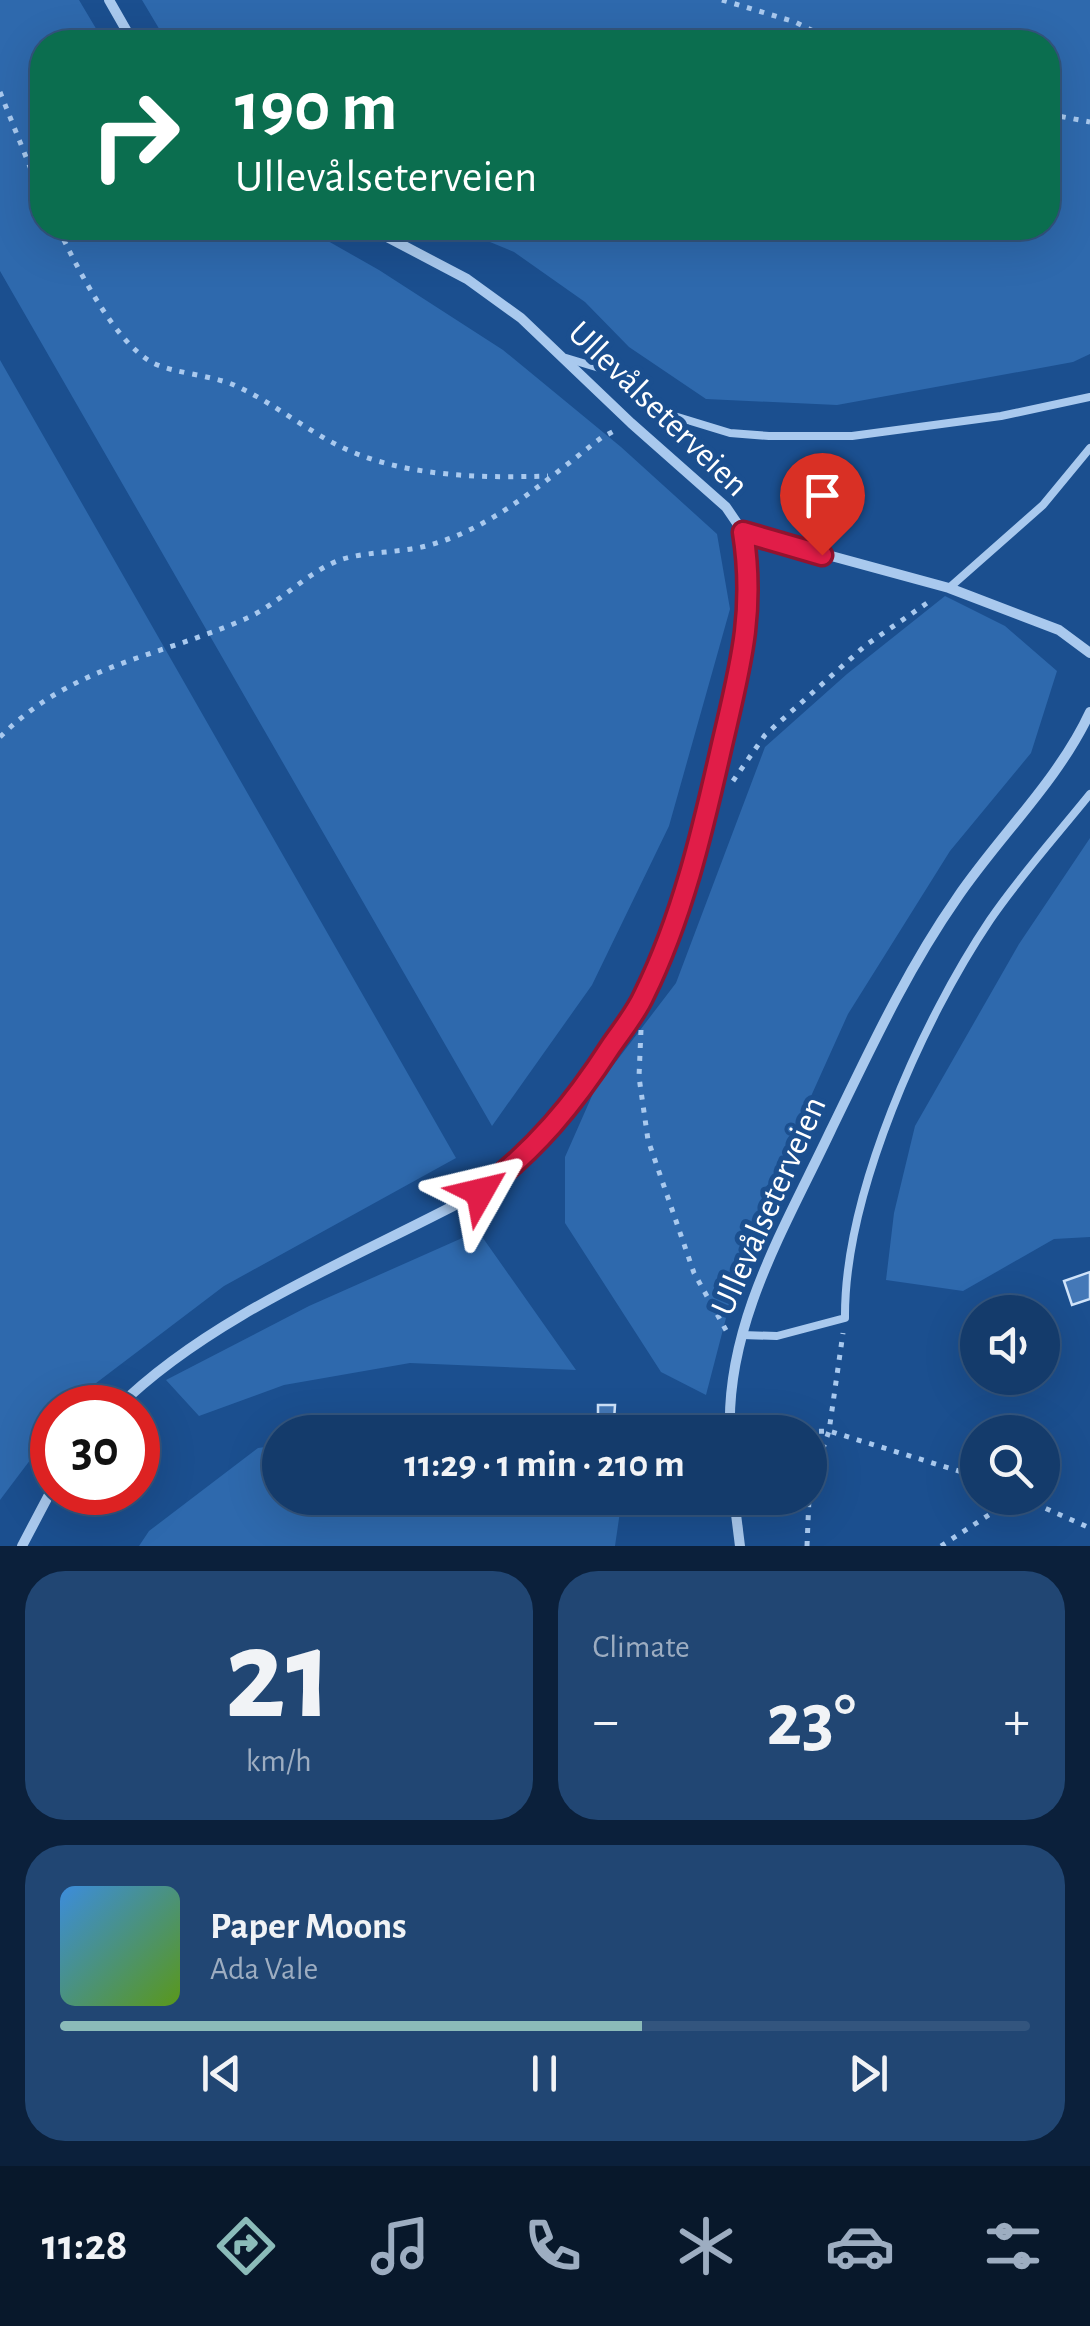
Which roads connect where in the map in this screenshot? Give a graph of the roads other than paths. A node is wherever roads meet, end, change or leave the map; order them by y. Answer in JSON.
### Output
{"nodes":[{"id":1,"x":109,"y":0,"type":"edge"},
{"id":2,"x":126,"y":30,"type":"edge"},
{"id":3,"x":393,"y":240,"type":"edge"},
{"id":4,"x":566,"y":358,"type":"junction"},
{"id":5,"x":1090,"y":397,"type":"edge"},
{"id":6,"x":1090,"y":448,"type":"edge"},
{"id":7,"x":743,"y":532,"type":"junction"},
{"id":8,"x":949,"y":588,"type":"junction"},
{"id":9,"x":1090,"y":652,"type":"edge"},
{"id":10,"x":1090,"y":712,"type":"edge"},
{"id":11,"x":1090,"y":794,"type":"edge"},
{"id":12,"x":739,"y":1341,"type":"junction"},
{"id":13,"x":143,"y":1385,"type":"edge"},
{"id":14,"x":729,"y":1415,"type":"edge"},
{"id":15,"x":38,"y":1515,"type":"edge"},
{"id":16,"x":736,"y":1515,"type":"edge"},
{"id":17,"x":22,"y":1546,"type":"edge"},
{"id":18,"x":740,"y":1546,"type":"edge"}],
"edges":[{"from":1,"to":2,"type":"street"},
{"from":3,"to":4,"type":"street","name":"Ullevålseterveien"},
{"from":4,"to":5,"type":"lane"},
{"from":4,"to":7,"type":"street","name":"Ullevålseterveien"},
{"from":6,"to":8,"type":"lane"},
{"from":7,"to":8,"type":"street","name":"Ullevålseterveien"},
{"from":7,"to":13,"type":"street"},
{"from":8,"to":9,"type":"street","name":"Ullevålseterveien"},
{"from":10,"to":12,"type":"street","name":"Ullevålseterveien"},
{"from":11,"to":12,"type":"lane"},
{"from":12,"to":14,"type":"street","name":"Ullevålseterveien"},
{"from":15,"to":17,"type":"street"},
{"from":16,"to":18,"type":"street"}]}
